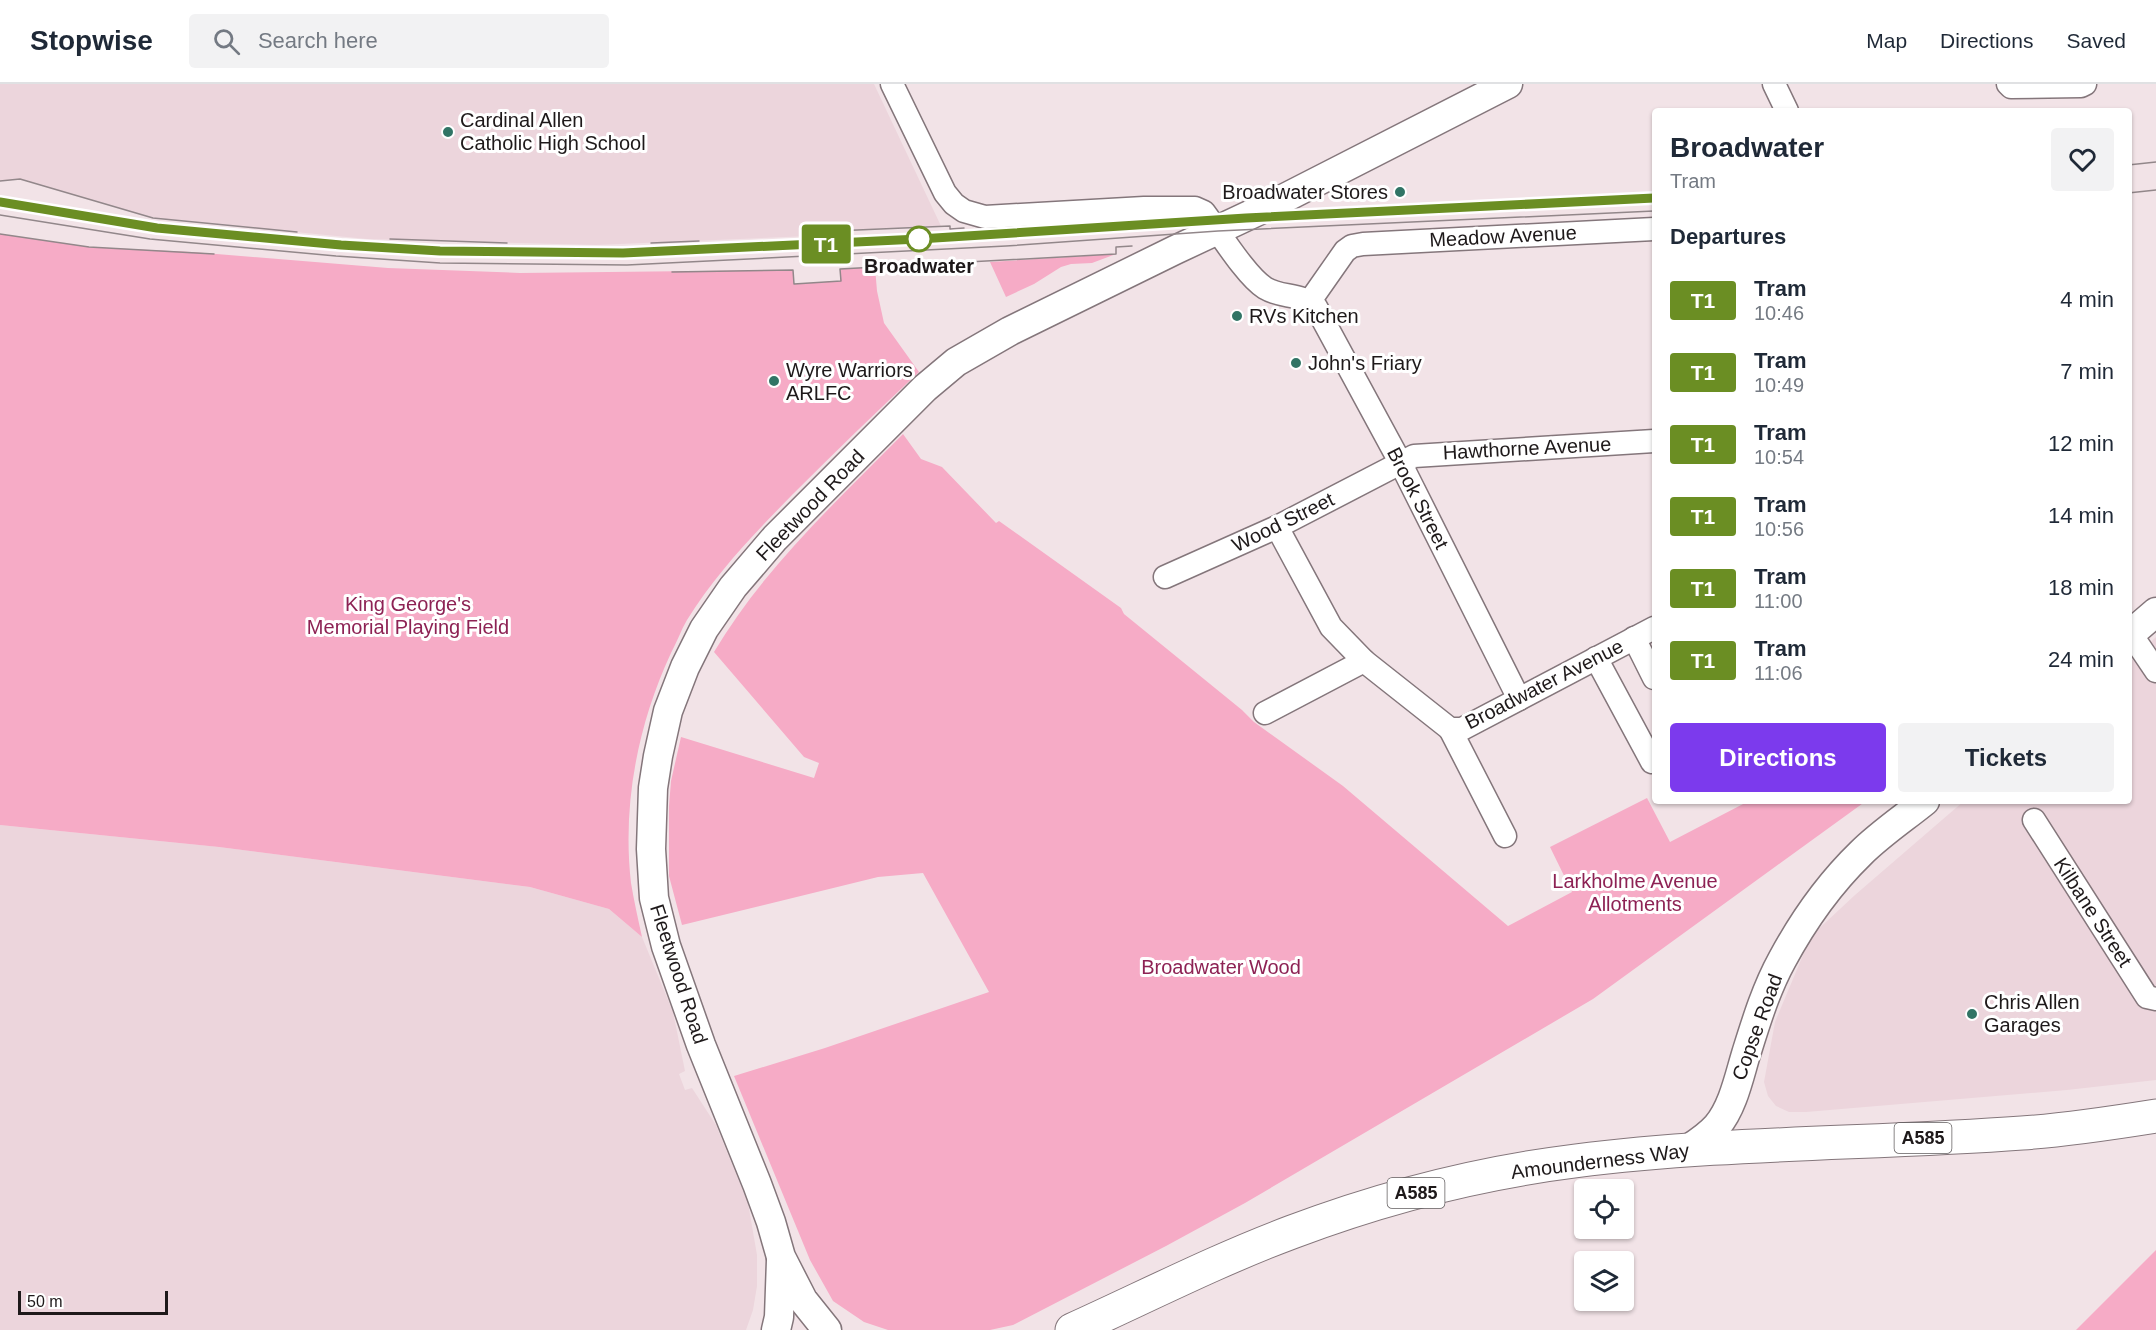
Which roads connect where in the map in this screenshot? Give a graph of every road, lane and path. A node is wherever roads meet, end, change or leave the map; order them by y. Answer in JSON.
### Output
{"nodes":[{"id":1,"x":892,"y":84,"type":"edge"},
{"id":2,"x":1508,"y":84,"type":"edge"},
{"id":3,"x":1774,"y":84,"type":"edge"},
{"id":4,"x":2008,"y":84,"type":"edge"},
{"id":5,"x":2085,"y":84,"type":"edge"},
{"id":6,"x":1785,"y":108,"type":"edge"},
{"id":7,"x":1652,"y":229,"type":"edge"},
{"id":8,"x":1218,"y":231,"type":"junction"},
{"id":9,"x":1310,"y":301,"type":"junction"},
{"id":10,"x":1652,"y":441,"type":"edge"},
{"id":11,"x":1400,"y":462,"type":"junction"},
{"id":12,"x":1277,"y":527,"type":"junction"},
{"id":13,"x":1164,"y":577,"type":"dead end"},
{"id":14,"x":2156,"y":612,"type":"edge"},
{"id":15,"x":1652,"y":629,"type":"edge"},
{"id":16,"x":2132,"y":633,"type":"edge"},
{"id":17,"x":1634,"y":638,"type":"junction"},
{"id":18,"x":2132,"y":638,"type":"edge"},
{"id":19,"x":1596,"y":658,"type":"junction"},
{"id":20,"x":1364,"y":662,"type":"junction"},
{"id":21,"x":2156,"y":671,"type":"edge"},
{"id":22,"x":1652,"y":674,"type":"edge"},
{"id":23,"x":1519,"y":699,"type":"junction"},
{"id":24,"x":1265,"y":712,"type":"dead end"},
{"id":25,"x":1450,"y":729,"type":"junction"},
{"id":26,"x":1652,"y":762,"type":"edge"},
{"id":27,"x":1921,"y":804,"type":"edge"},
{"id":28,"x":2034,"y":820,"type":"dead end"},
{"id":29,"x":1505,"y":836,"type":"dead end"},
{"id":30,"x":2156,"y":999,"type":"edge"},
{"id":31,"x":2156,"y":1116,"type":"edge"},
{"id":32,"x":1688,"y":1149,"type":"junction"},
{"id":33,"x":781,"y":1257,"type":"junction"},
{"id":34,"x":776,"y":1330,"type":"edge"},
{"id":35,"x":827,"y":1330,"type":"edge"},
{"id":36,"x":1072,"y":1330,"type":"edge"}],
"edges":[{"from":1,"to":8,"type":"street"},
{"from":2,"to":8,"type":"street","name":"Fleetwood Road"},
{"from":3,"to":6,"type":"street"},
{"from":4,"to":5,"type":"street"},
{"from":7,"to":9,"type":"street","name":"Meadow Avenue"},
{"from":8,"to":9,"type":"street"},
{"from":8,"to":33,"type":"street","name":"Fleetwood Road"},
{"from":9,"to":11,"type":"street","name":"Brook Street"},
{"from":10,"to":11,"type":"street","name":"Hawthorne Avenue"},
{"from":11,"to":12,"type":"street","name":"Wood Street"},
{"from":11,"to":23,"type":"street","name":"Brook Street"},
{"from":12,"to":13,"type":"street","name":"Wood Street"},
{"from":12,"to":20,"type":"street","name":"Broadwater Avenue"},
{"from":14,"to":16,"type":"street"},
{"from":15,"to":17,"type":"street","name":"Broadwater Avenue"},
{"from":17,"to":19,"type":"street","name":"Broadwater Avenue"},
{"from":17,"to":22,"type":"street"},
{"from":18,"to":21,"type":"street"},
{"from":19,"to":23,"type":"street","name":"Broadwater Avenue"},
{"from":19,"to":26,"type":"street"},
{"from":20,"to":24,"type":"street"},
{"from":20,"to":25,"type":"street","name":"Broadwater Avenue"},
{"from":23,"to":25,"type":"street","name":"Broadwater Avenue"},
{"from":25,"to":29,"type":"street"},
{"from":27,"to":32,"type":"street","name":"Copse Road"},
{"from":28,"to":30,"type":"street","name":"Kilbane Street"},
{"from":31,"to":32,"type":"highway","name":"Amounderness Way","number":"A585"},
{"from":32,"to":36,"type":"highway","name":"Amounderness Way","number":"A585"},
{"from":33,"to":34,"type":"street","name":"Fleetwood Road"},
{"from":33,"to":35,"type":"street","name":"Fleetwood Road"}]}
